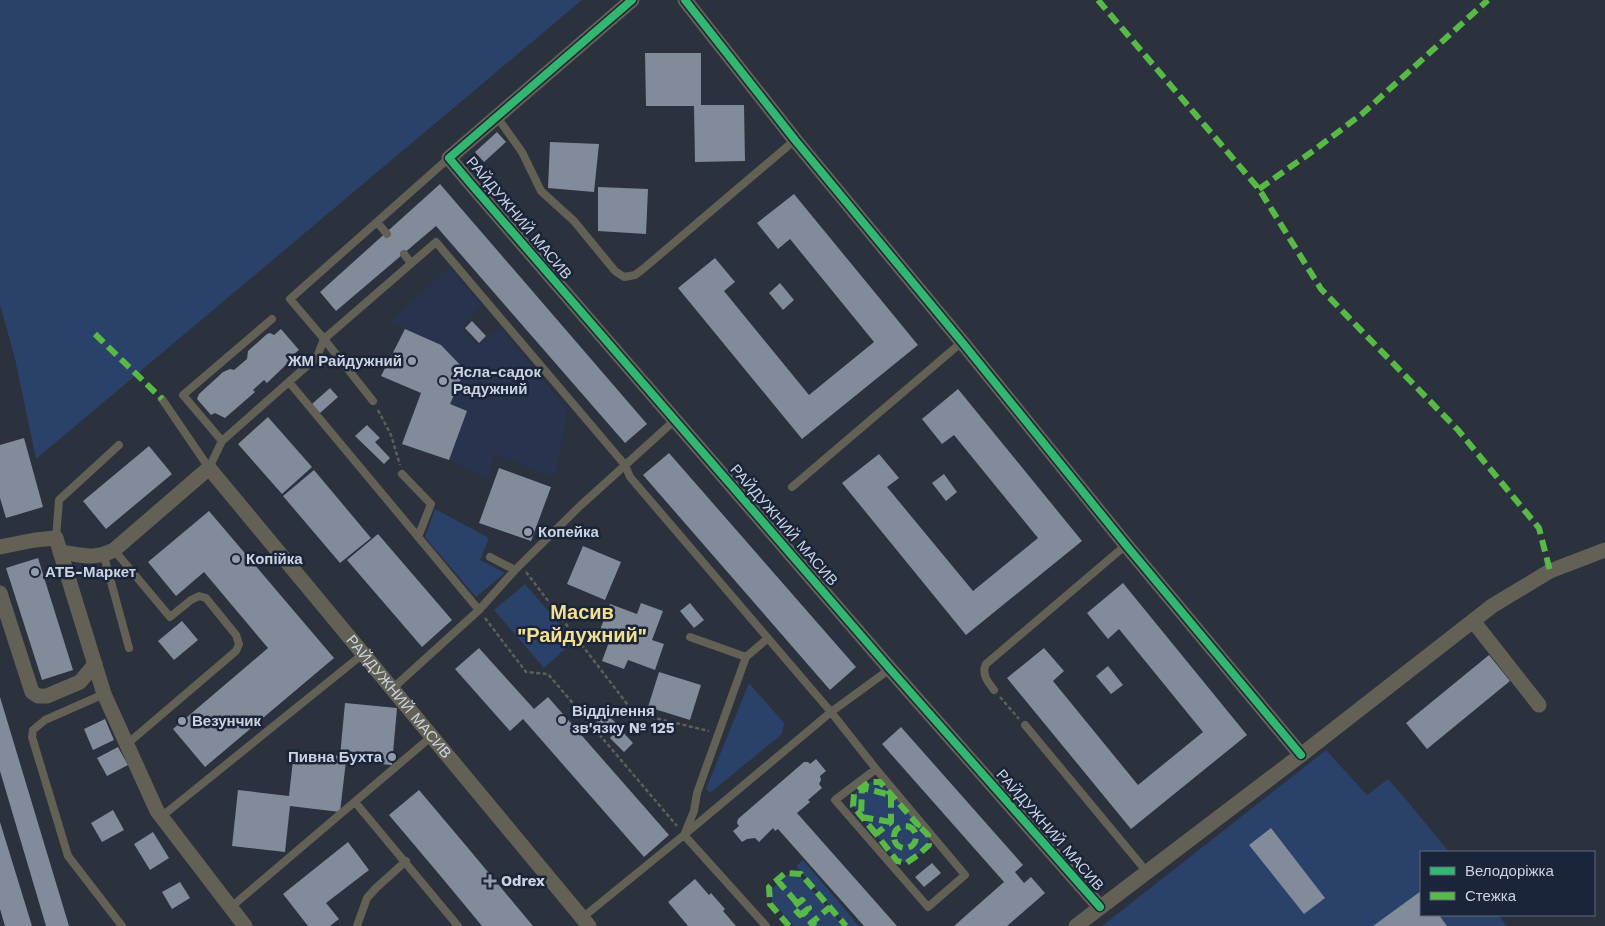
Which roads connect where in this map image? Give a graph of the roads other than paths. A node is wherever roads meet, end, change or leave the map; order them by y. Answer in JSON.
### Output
{"nodes":[{"id":1,"x":632,"y":0,"type":"edge"},
{"id":2,"x":685,"y":0,"type":"edge"},
{"id":3,"x":498,"y":117,"type":"junction"},
{"id":4,"x":795,"y":140,"type":"junction"},
{"id":5,"x":449,"y":158,"type":"junction"},
{"id":6,"x":377,"y":222,"type":"junction"},
{"id":7,"x":387,"y":234,"type":"dead end"},
{"id":8,"x":404,"y":254,"type":"dead end"},
{"id":9,"x":412,"y":263,"type":"junction"},
{"id":10,"x":272,"y":320,"type":"dead end"},
{"id":11,"x":324,"y":339,"type":"junction"},
{"id":12,"x":962,"y":342,"type":"junction"},
{"id":13,"x":289,"y":382,"type":"junction"},
{"id":14,"x":162,"y":400,"type":"dead end"},
{"id":15,"x":373,"y":401,"type":"road end"},
{"id":16,"x":675,"y":420,"type":"junction"},
{"id":17,"x":222,"y":440,"type":"junction"},
{"id":18,"x":119,"y":444,"type":"dead end"},
{"id":19,"x":625,"y":465,"type":"junction"},
{"id":20,"x":209,"y":468,"type":"junction"},
{"id":21,"x":402,"y":474,"type":"road end"},
{"id":22,"x":792,"y":487,"type":"dead end"},
{"id":23,"x":418,"y":537,"type":"junction"},
{"id":24,"x":58,"y":545,"type":"junction"},
{"id":25,"x":1126,"y":545,"type":"junction"},
{"id":26,"x":0,"y":547,"type":"edge"},
{"id":27,"x":1605,"y":550,"type":"edge"},
{"id":28,"x":109,"y":553,"type":"junction"},
{"id":29,"x":490,"y":557,"type":"dead end"},
{"id":30,"x":518,"y":568,"type":"junction"},
{"id":31,"x":0,"y":594,"type":"edge"},
{"id":32,"x":480,"y":610,"type":"junction"},
{"id":33,"x":1472,"y":621,"type":"junction"},
{"id":34,"x":690,"y":637,"type":"dead end"},
{"id":35,"x":768,"y":638,"type":"junction"},
{"id":36,"x":129,"y":648,"type":"dead end"},
{"id":37,"x":363,"y":654,"type":"junction"},
{"id":38,"x":746,"y":657,"type":"junction"},
{"id":39,"x":95,"y":664,"type":"junction"},
{"id":40,"x":890,"y":669,"type":"junction"},
{"id":41,"x":392,"y":689,"type":"junction"},
{"id":42,"x":994,"y":690,"type":"road end"},
{"id":43,"x":104,"y":694,"type":"junction"},
{"id":44,"x":1539,"y":705,"type":"dead end"},
{"id":45,"x":831,"y":712,"type":"junction"},
{"id":46,"x":1025,"y":725,"type":"road end"},
{"id":47,"x":432,"y":736,"type":"junction"},
{"id":48,"x":127,"y":744,"type":"junction"},
{"id":49,"x":1301,"y":755,"type":"junction"},
{"id":50,"x":876,"y":768,"type":"junction"},
{"id":51,"x":356,"y":802,"type":"junction"},
{"id":52,"x":161,"y":817,"type":"junction"},
{"id":53,"x":684,"y":835,"type":"junction"},
{"id":54,"x":406,"y":861,"type":"junction"},
{"id":55,"x":1147,"y":872,"type":"junction"},
{"id":56,"x":1100,"y":907,"type":"junction"},
{"id":57,"x":230,"y":908,"type":"junction"},
{"id":58,"x":585,"y":922,"type":"edge"},
{"id":59,"x":122,"y":926,"type":"edge"},
{"id":60,"x":245,"y":926,"type":"edge"},
{"id":61,"x":357,"y":926,"type":"edge"},
{"id":62,"x":458,"y":926,"type":"edge"},
{"id":63,"x":766,"y":926,"type":"edge"},
{"id":64,"x":1076,"y":926,"type":"edge"}],
"edges":[{"from":1,"to":3,"type":"street"},
{"from":2,"to":4,"type":"street"},
{"from":3,"to":4,"type":"lane"},
{"from":3,"to":5,"type":"street"},
{"from":4,"to":12,"type":"street"},
{"from":5,"to":6,"type":"lane"},
{"from":5,"to":16,"type":"street","name":"РАЙДУЖНИЙ МАСИВ"},
{"from":6,"to":7,"type":"lane"},
{"from":6,"to":11,"type":"lane"},
{"from":8,"to":9,"type":"lane"},
{"from":9,"to":11,"type":"lane"},
{"from":9,"to":19,"type":"lane"},
{"from":10,"to":17,"type":"lane"},
{"from":11,"to":13,"type":"lane"},
{"from":11,"to":15,"type":"lane"},
{"from":12,"to":22,"type":"lane"},
{"from":12,"to":25,"type":"street"},
{"from":13,"to":17,"type":"lane"},
{"from":13,"to":23,"type":"lane"},
{"from":14,"to":20,"type":"lane"},
{"from":16,"to":19,"type":"lane"},
{"from":16,"to":40,"type":"street","name":"РАЙДУЖНИЙ МАСИВ"},
{"from":17,"to":20,"type":"lane"},
{"from":18,"to":24,"type":"lane"},
{"from":19,"to":30,"type":"lane"},
{"from":19,"to":35,"type":"lane"},
{"from":20,"to":28,"type":"street"},
{"from":20,"to":37,"type":"street","name":"РАЙДУЖНИЙ МАСИВ"},
{"from":21,"to":23,"type":"lane"},
{"from":23,"to":32,"type":"lane"},
{"from":24,"to":26,"type":"street"},
{"from":24,"to":28,"type":"street"},
{"from":24,"to":39,"type":"street"},
{"from":25,"to":42,"type":"lane"},
{"from":25,"to":49,"type":"street"},
{"from":27,"to":33,"type":"street"},
{"from":28,"to":36,"type":"lane"},
{"from":28,"to":48,"type":"lane"},
{"from":29,"to":30,"type":"lane"},
{"from":30,"to":32,"type":"lane"},
{"from":31,"to":39,"type":"street"},
{"from":32,"to":41,"type":"lane"},
{"from":33,"to":44,"type":"street"},
{"from":33,"to":49,"type":"street"},
{"from":34,"to":38,"type":"lane"},
{"from":35,"to":38,"type":"lane"},
{"from":35,"to":45,"type":"lane"},
{"from":37,"to":41,"type":"street","name":"РАЙДУЖНИЙ МАСИВ"},
{"from":37,"to":52,"type":"lane"},
{"from":38,"to":53,"type":"lane"},
{"from":39,"to":43,"type":"street"},
{"from":40,"to":45,"type":"lane"},
{"from":40,"to":56,"type":"street","name":"РАЙДУЖНИЙ МАСИВ"},
{"from":41,"to":47,"type":"street","name":"РАЙДУЖНИЙ МАСИВ"},
{"from":43,"to":48,"type":"street"},
{"from":43,"to":59,"type":"lane"},
{"from":45,"to":50,"type":"lane"},
{"from":45,"to":53,"type":"lane"},
{"from":46,"to":55,"type":"lane"},
{"from":47,"to":51,"type":"lane"},
{"from":47,"to":58,"type":"street","name":"РАЙДУЖНИЙ МАСИВ"},
{"from":48,"to":52,"type":"street"},
{"from":49,"to":55,"type":"street"},
{"from":50,"to":50,"type":"lane"},
{"from":51,"to":54,"type":"lane"},
{"from":51,"to":57,"type":"lane"},
{"from":52,"to":57,"type":"street"},
{"from":53,"to":58,"type":"lane"},
{"from":53,"to":63,"type":"lane"},
{"from":54,"to":61,"type":"lane"},
{"from":54,"to":62,"type":"lane"},
{"from":55,"to":56,"type":"street"},
{"from":56,"to":64,"type":"street"},
{"from":57,"to":60,"type":"street"}]}
